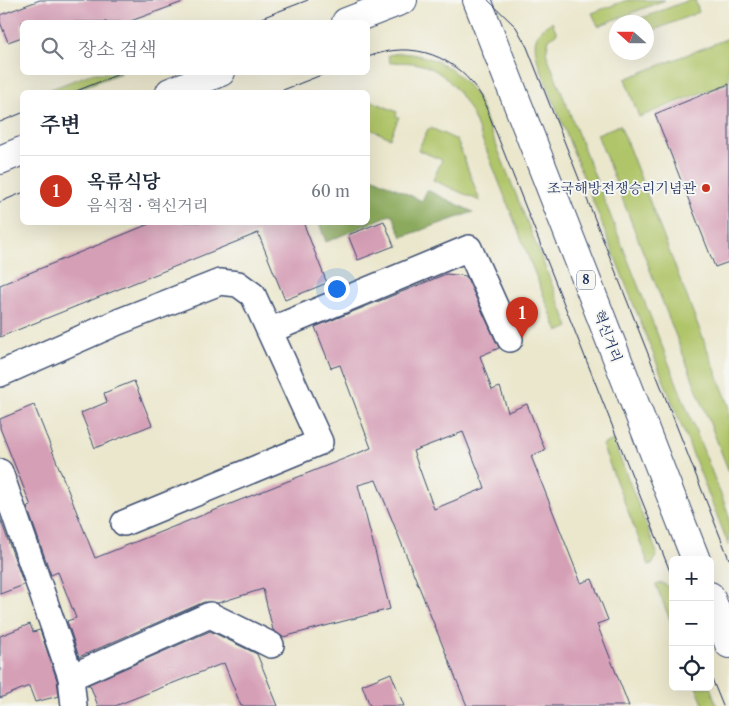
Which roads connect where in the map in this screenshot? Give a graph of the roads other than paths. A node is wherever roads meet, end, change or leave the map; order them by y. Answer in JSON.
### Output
{"nodes":[{"id":1,"x":403,"y":0,"type":"edge"},
{"id":2,"x":476,"y":0,"type":"edge"},
{"id":3,"x":351,"y":20,"type":"edge"},
{"id":4,"x":213,"y":75,"type":"edge"},
{"id":5,"x":175,"y":90,"type":"edge"},
{"id":6,"x":20,"y":152,"type":"edge"},
{"id":7,"x":0,"y":160,"type":"edge"},
{"id":8,"x":270,"y":330,"type":"junction"},
{"id":9,"x":510,"y":339,"type":"dead end"},
{"id":10,"x":0,"y":374,"type":"edge"},
{"id":11,"x":0,"y":472,"type":"edge"},
{"id":12,"x":124,"y":523,"type":"dead end"},
{"id":13,"x":694,"y":556,"type":"edge"},
{"id":14,"x":712,"y":601,"type":"edge"},
{"id":15,"x":729,"y":644,"type":"edge"},
{"id":16,"x":271,"y":645,"type":"dead end"},
{"id":17,"x":71,"y":677,"type":"junction"},
{"id":18,"x":74,"y":706,"type":"edge"}],
"edges":[{"from":1,"to":3,"type":"main road"},
{"from":2,"to":13,"type":"main road","name":"혁신거리","number":"8"},
{"from":4,"to":5,"type":"main road"},
{"from":6,"to":7,"type":"main road"},
{"from":8,"to":9,"type":"street"},
{"from":8,"to":10,"type":"street"},
{"from":8,"to":12,"type":"street"},
{"from":11,"to":17,"type":"street"},
{"from":14,"to":15,"type":"main road"},
{"from":16,"to":17,"type":"street"},
{"from":17,"to":18,"type":"street"}]}
